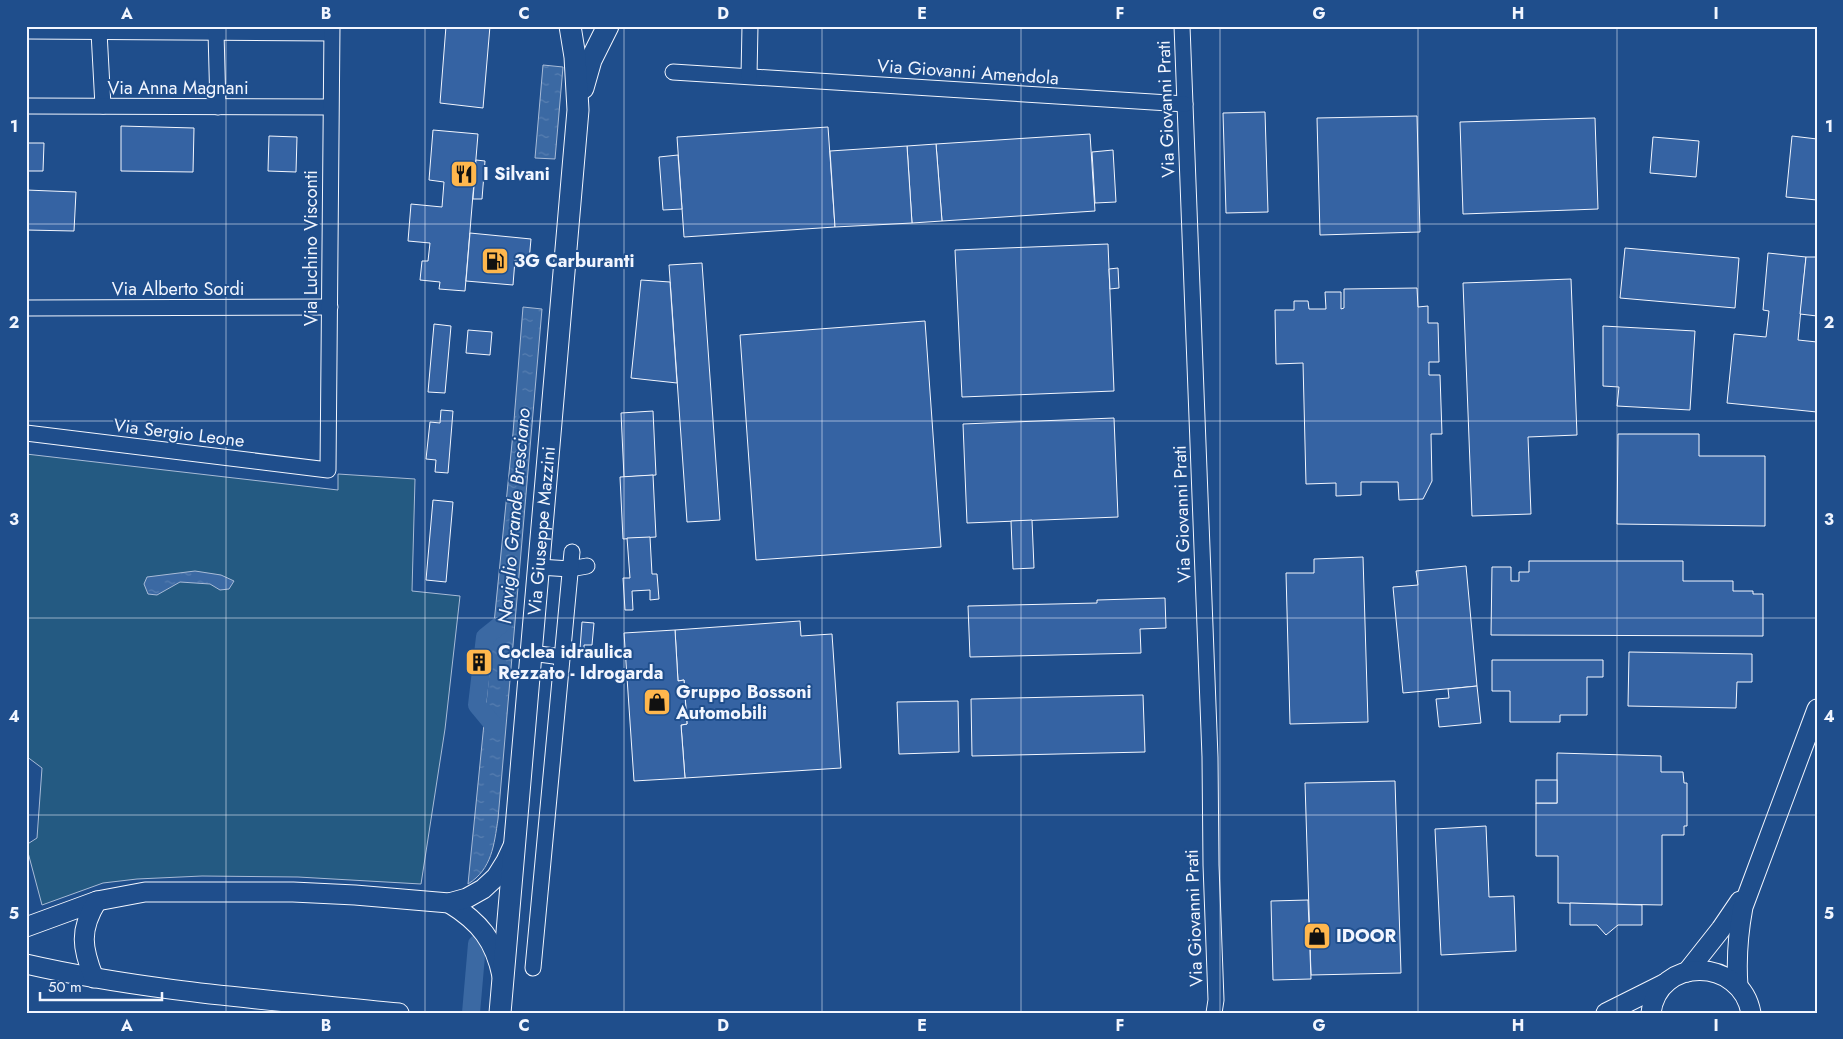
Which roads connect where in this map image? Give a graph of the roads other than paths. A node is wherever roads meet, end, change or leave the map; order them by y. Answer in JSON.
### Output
{"nodes":[{"id":1,"x":570,"y":26,"type":"edge"},
{"id":2,"x":583,"y":26,"type":"edge"},
{"id":3,"x":601,"y":26,"type":"edge"},
{"id":4,"x":608,"y":26,"type":"edge"},
{"id":5,"x":750,"y":26,"type":"edge"},
{"id":6,"x":1182,"y":26,"type":"edge"},
{"id":7,"x":332,"y":30,"type":"edge"},
{"id":8,"x":26,"y":31,"type":"edge"},
{"id":9,"x":99,"y":32,"type":"junction"},
{"id":10,"x":216,"y":32,"type":"junction"},
{"id":11,"x":673,"y":72,"type":"dead end"},
{"id":12,"x":749,"y":76,"type":"junction"},
{"id":13,"x":1185,"y":104,"type":"junction"},
{"id":14,"x":26,"y":106,"type":"edge"},
{"id":15,"x":103,"y":106,"type":"junction"},
{"id":16,"x":218,"y":107,"type":"junction"},
{"id":17,"x":330,"y":107,"type":"junction"},
{"id":18,"x":578,"y":110,"type":"junction"},
{"id":19,"x":330,"y":307,"type":"junction"},
{"id":20,"x":26,"y":308,"type":"edge"},
{"id":21,"x":26,"y":433,"type":"edge"},
{"id":22,"x":328,"y":470,"type":"joint"},
{"id":23,"x":572,"y":552,"type":"dead end"},
{"id":24,"x":587,"y":566,"type":"dead end"},
{"id":25,"x":539,"y":567,"type":"junction"},
{"id":26,"x":570,"y":569,"type":"junction"},
{"id":27,"x":531,"y":653,"type":"junction"},
{"id":28,"x":562,"y":657,"type":"junction"},
{"id":29,"x":1817,"y":709,"type":"edge"},
{"id":30,"x":514,"y":843,"type":"junction"},
{"id":31,"x":1751,"y":882,"type":"junction"},
{"id":32,"x":97,"y":901,"type":"junction"},
{"id":33,"x":449,"y":903,"type":"junction"},
{"id":34,"x":26,"y":927,"type":"edge"},
{"id":35,"x":26,"y":964,"type":"edge"},
{"id":36,"x":533,"y":968,"type":"dead end"},
{"id":37,"x":1687,"y":972,"type":"junction"},
{"id":38,"x":94,"y":978,"type":"junction"},
{"id":39,"x":503,"y":981,"type":"junction"},
{"id":40,"x":1665,"y":984,"type":"junction"},
{"id":41,"x":1738,"y":986,"type":"junction"},
{"id":42,"x":1215,"y":1006,"type":"edge"},
{"id":43,"x":501,"y":1011,"type":"edge"},
{"id":44,"x":399,"y":1013,"type":"edge"},
{"id":45,"x":1224,"y":1013,"type":"edge"},
{"id":46,"x":1606,"y":1013,"type":"edge"},
{"id":47,"x":1651,"y":1013,"type":"edge"},
{"id":48,"x":1751,"y":1013,"type":"edge"}],
"edges":[{"from":1,"to":18,"type":"main road","name":"Via Giuseppe Mazzini"},
{"from":2,"to":3,"type":"main road"},
{"from":4,"to":18,"type":"main road","name":"Via Giuseppe Mazzini"},
{"from":5,"to":12,"type":"street"},
{"from":6,"to":13,"type":"street","name":"Via Giovanni Prati"},
{"from":7,"to":10,"type":"street"},
{"from":7,"to":17,"type":"street","name":"Via Luchino Visconti"},
{"from":8,"to":9,"type":"street"},
{"from":9,"to":10,"type":"street"},
{"from":9,"to":15,"type":"street"},
{"from":10,"to":16,"type":"street"},
{"from":11,"to":12,"type":"street","name":"Via Giovanni Amendola"},
{"from":12,"to":13,"type":"street","name":"Via Giovanni Amendola"},
{"from":13,"to":42,"type":"street","name":"Via Giovanni Prati"},
{"from":14,"to":15,"type":"street","name":"Via Anna Magnani"},
{"from":15,"to":16,"type":"street","name":"Via Anna Magnani"},
{"from":16,"to":17,"type":"street","name":"Via Anna Magnani"},
{"from":17,"to":19,"type":"street","name":"Via Luchino Visconti"},
{"from":18,"to":25,"type":"main road","name":"Via Giuseppe Mazzini"},
{"from":19,"to":20,"type":"street","name":"Via Alberto Sordi"},
{"from":19,"to":22,"type":"street","name":"Via Luchino Visconti"},
{"from":21,"to":22,"type":"street","name":"Via Sergio Leone"},
{"from":23,"to":26,"type":"street"},
{"from":24,"to":26,"type":"street"},
{"from":25,"to":26,"type":"street"},
{"from":25,"to":27,"type":"main road","name":"Via Giuseppe Mazzini"},
{"from":26,"to":28,"type":"street"},
{"from":27,"to":28,"type":"street"},
{"from":27,"to":30,"type":"main road","name":"Via Giuseppe Mazzini"},
{"from":28,"to":36,"type":"street"},
{"from":29,"to":31,"type":"street"},
{"from":30,"to":33,"type":"street"},
{"from":30,"to":39,"type":"main road","name":"Via Giuseppe Mazzini"},
{"from":31,"to":37,"type":"street"},
{"from":31,"to":41,"type":"street"},
{"from":32,"to":33,"type":"street"},
{"from":32,"to":34,"type":"street"},
{"from":32,"to":38,"type":"street"},
{"from":33,"to":39,"type":"street"},
{"from":35,"to":38,"type":"street"},
{"from":37,"to":40,"type":"street"},
{"from":37,"to":41,"type":"street"},
{"from":38,"to":44,"type":"street"},
{"from":39,"to":43,"type":"main road","name":"Via Giuseppe Mazzini"},
{"from":40,"to":46,"type":"street"},
{"from":40,"to":47,"type":"street"},
{"from":41,"to":48,"type":"street"},
{"from":42,"to":45,"type":"street","name":"Via Giovanni Prati"}]}
